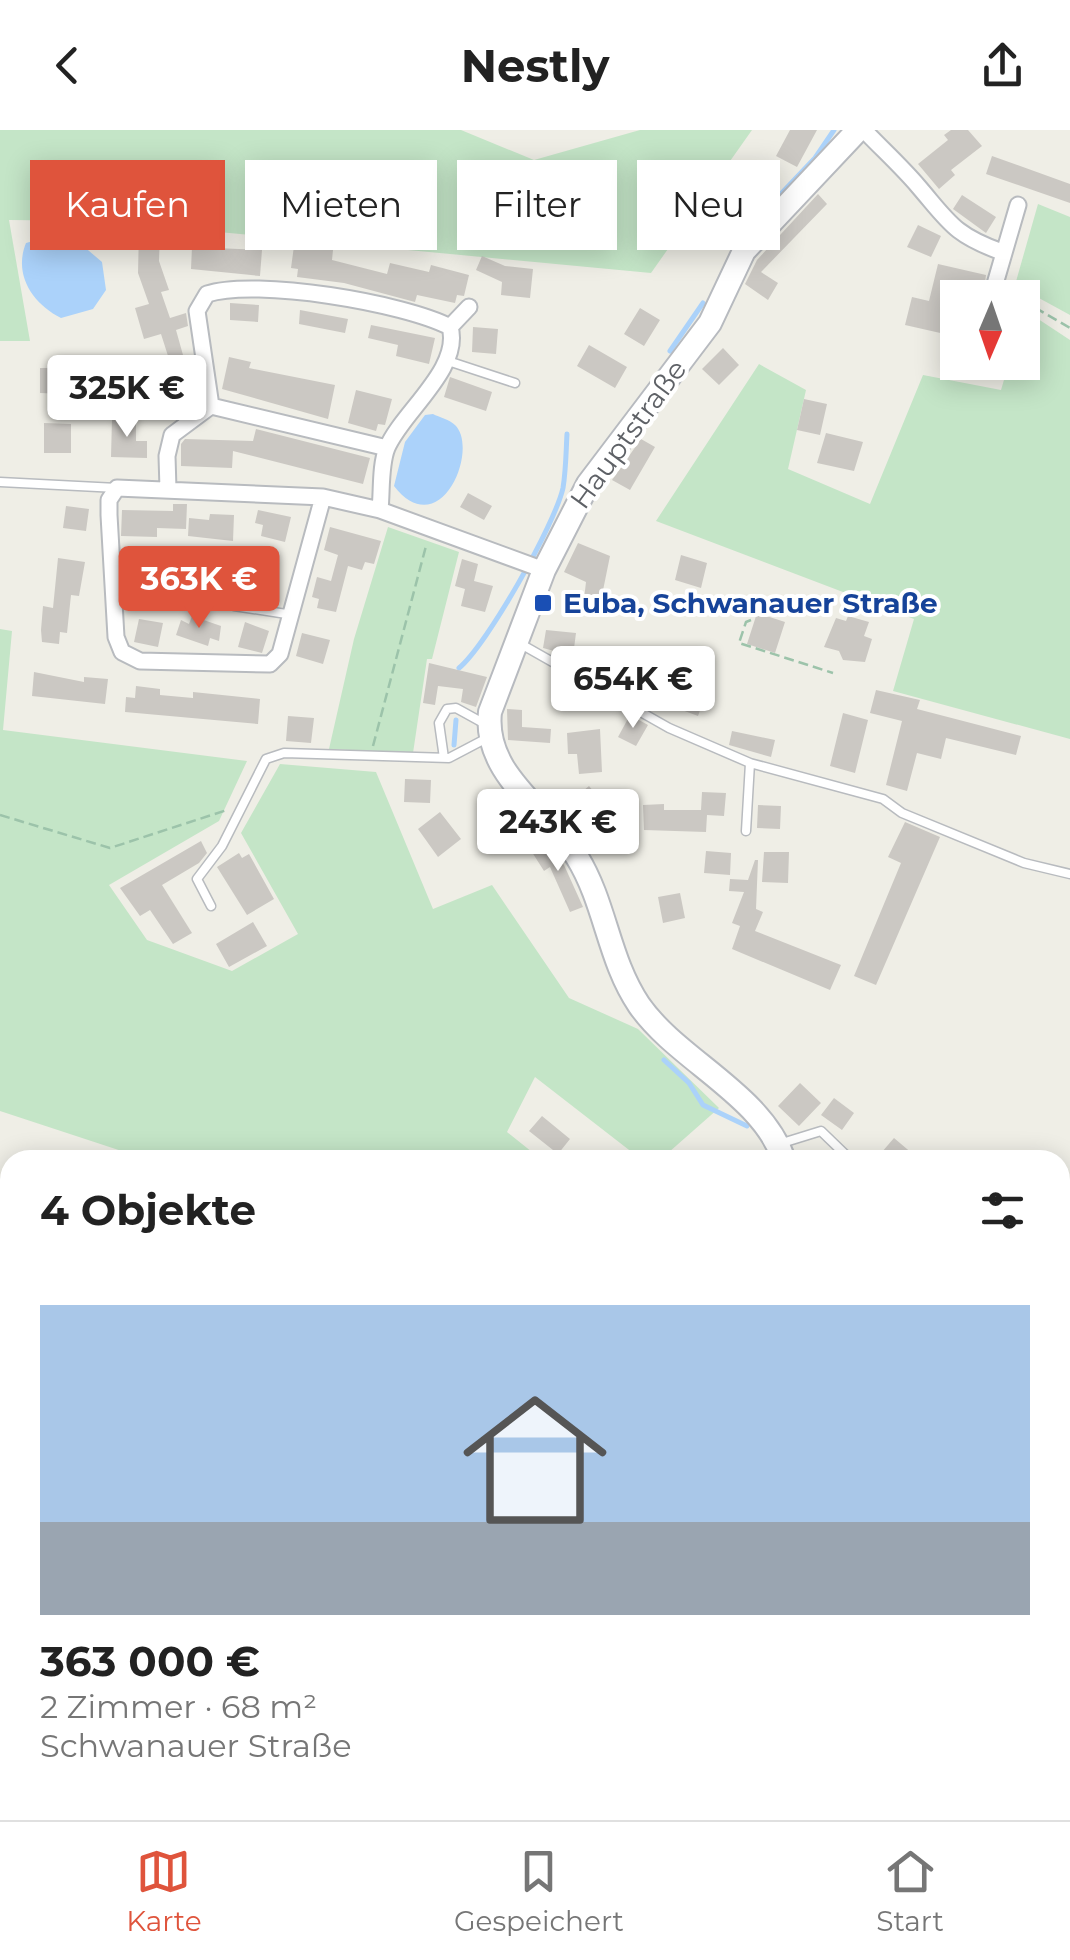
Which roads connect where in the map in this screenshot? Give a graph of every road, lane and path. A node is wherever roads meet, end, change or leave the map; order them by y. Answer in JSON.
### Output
{"nodes":[{"id":1,"x":861,"y":130,"type":"edge"},
{"id":2,"x":1018,"y":205,"type":"dead end"},
{"id":3,"x":1002,"y":252,"type":"junction"},
{"id":4,"x":996,"y":280,"type":"edge"},
{"id":5,"x":469,"y":306,"type":"dead end"},
{"id":6,"x":1040,"y":310,"type":"edge"},
{"id":7,"x":450,"y":327,"type":"junction"},
{"id":8,"x":1070,"y":328,"type":"edge"},
{"id":9,"x":444,"y":359,"type":"junction"},
{"id":10,"x":515,"y":383,"type":"dead end"},
{"id":11,"x":212,"y":406,"type":"junction"},
{"id":12,"x":387,"y":448,"type":"junction"},
{"id":13,"x":0,"y":482,"type":"edge"},
{"id":14,"x":117,"y":488,"type":"junction"},
{"id":15,"x":168,"y":489,"type":"junction"},
{"id":16,"x":323,"y":497,"type":"junction"},
{"id":17,"x":380,"y":510,"type":"junction"},
{"id":18,"x":430,"y":530,"type":"junction"},
{"id":19,"x":541,"y":568,"type":"junction"},
{"id":20,"x":234,"y":606,"type":"dead end"},
{"id":21,"x":292,"y":615,"type":"junction"},
{"id":22,"x":751,"y":620,"type":"dead end"},
{"id":23,"x":518,"y":644,"type":"junction"},
{"id":24,"x":832,"y":673,"type":"dead end"},
{"id":25,"x":489,"y":732,"type":"junction"},
{"id":26,"x":370,"y":757,"type":"junction"},
{"id":27,"x":444,"y":758,"type":"junction"},
{"id":28,"x":750,"y":763,"type":"junction"},
{"id":29,"x":240,"y":806,"type":"junction"},
{"id":30,"x":0,"y":815,"type":"edge"},
{"id":31,"x":746,"y":831,"type":"dead end"},
{"id":32,"x":1070,"y":874,"type":"edge"},
{"id":33,"x":212,"y":906,"type":"dead end"},
{"id":34,"x":780,"y":1150,"type":"edge"},
{"id":35,"x":785,"y":1150,"type":"edge"},
{"id":36,"x":840,"y":1150,"type":"edge"}],
"edges":[{"from":1,"to":3,"type":"street"},
{"from":1,"to":19,"type":"street","name":"Hauptstraße"},
{"from":2,"to":3,"type":"street"},
{"from":3,"to":4,"type":"street"},
{"from":5,"to":7,"type":"street"},
{"from":6,"to":8,"type":"path"},
{"from":7,"to":9,"type":"street"},
{"from":7,"to":11,"type":"street"},
{"from":9,"to":10,"type":"lane"},
{"from":9,"to":12,"type":"street"},
{"from":11,"to":12,"type":"street"},
{"from":11,"to":15,"type":"street"},
{"from":12,"to":17,"type":"street"},
{"from":13,"to":14,"type":"lane"},
{"from":14,"to":15,"type":"street"},
{"from":14,"to":21,"type":"street"},
{"from":15,"to":16,"type":"street"},
{"from":16,"to":17,"type":"street"},
{"from":16,"to":21,"type":"street"},
{"from":17,"to":18,"type":"street"},
{"from":18,"to":19,"type":"street"},
{"from":18,"to":26,"type":"path"},
{"from":19,"to":23,"type":"street","name":"Hauptstraße"},
{"from":20,"to":21,"type":"lane"},
{"from":22,"to":24,"type":"path"},
{"from":23,"to":25,"type":"street","name":"Hauptstraße"},
{"from":23,"to":28,"type":"lane"},
{"from":25,"to":27,"type":"lane"},
{"from":25,"to":27,"type":"lane"},
{"from":25,"to":34,"type":"street"},
{"from":26,"to":27,"type":"lane"},
{"from":26,"to":29,"type":"lane"},
{"from":28,"to":31,"type":"lane"},
{"from":28,"to":32,"type":"lane"},
{"from":29,"to":30,"type":"path"},
{"from":29,"to":33,"type":"lane"},
{"from":35,"to":36,"type":"lane"}]}
